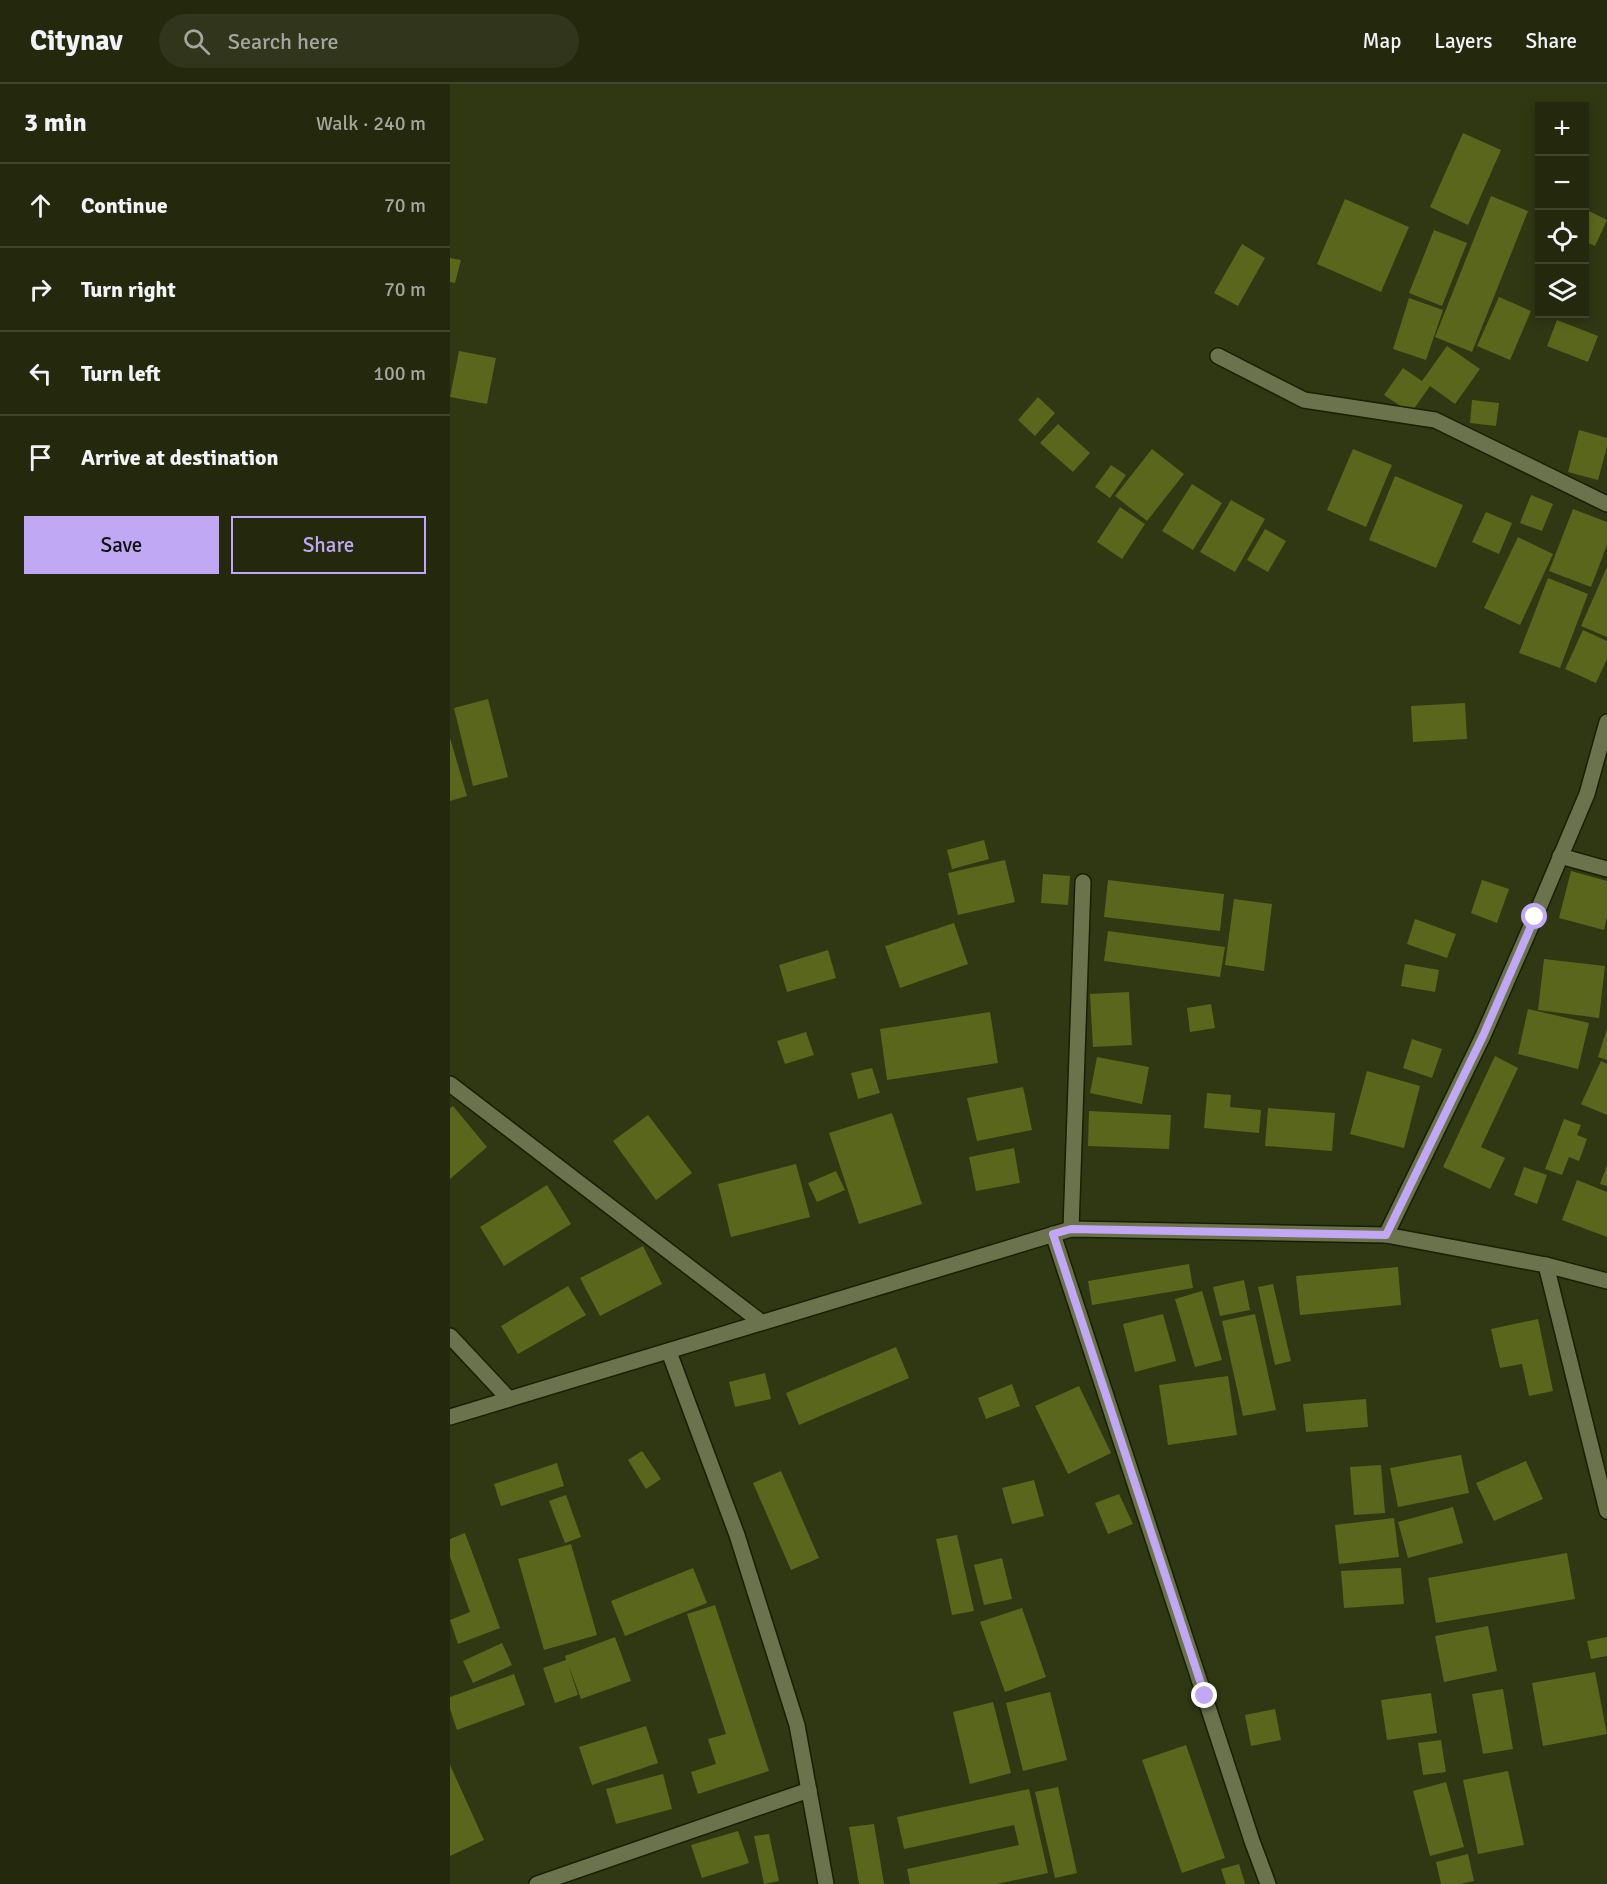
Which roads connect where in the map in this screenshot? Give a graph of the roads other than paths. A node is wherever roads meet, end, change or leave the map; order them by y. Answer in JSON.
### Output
{"nodes":[{"id":1,"x":1218,"y":356,"type":"dead end"},
{"id":2,"x":1607,"y":504,"type":"edge"},
{"id":3,"x":1607,"y":723,"type":"edge"},
{"id":4,"x":1560,"y":856,"type":"junction"},
{"id":5,"x":1607,"y":869,"type":"edge"},
{"id":6,"x":1083,"y":882,"type":"dead end"},
{"id":7,"x":450,"y":1084,"type":"edge"},
{"id":8,"x":1071,"y":1229,"type":"junction"},
{"id":9,"x":1053,"y":1234,"type":"junction"},
{"id":10,"x":1386,"y":1235,"type":"junction"},
{"id":11,"x":1546,"y":1265,"type":"junction"},
{"id":12,"x":1607,"y":1281,"type":"edge"},
{"id":13,"x":760,"y":1322,"type":"junction"},
{"id":14,"x":450,"y":1336,"type":"edge"},
{"id":15,"x":669,"y":1352,"type":"junction"},
{"id":16,"x":509,"y":1399,"type":"junction"},
{"id":17,"x":450,"y":1417,"type":"edge"},
{"id":18,"x":1607,"y":1511,"type":"edge"},
{"id":19,"x":809,"y":1790,"type":"junction"},
{"id":20,"x":537,"y":1884,"type":"edge"},
{"id":21,"x":826,"y":1884,"type":"edge"},
{"id":22,"x":1268,"y":1884,"type":"edge"}],
"edges":[{"from":1,"to":2,"type":"street"},
{"from":3,"to":4,"type":"street"},
{"from":4,"to":5,"type":"street"},
{"from":4,"to":10,"type":"street"},
{"from":6,"to":8,"type":"street"},
{"from":7,"to":13,"type":"street"},
{"from":8,"to":9,"type":"street"},
{"from":8,"to":10,"type":"street"},
{"from":9,"to":13,"type":"street"},
{"from":9,"to":22,"type":"street"},
{"from":10,"to":11,"type":"street"},
{"from":11,"to":12,"type":"street"},
{"from":11,"to":18,"type":"street"},
{"from":13,"to":15,"type":"street"},
{"from":14,"to":16,"type":"street"},
{"from":15,"to":16,"type":"street"},
{"from":15,"to":19,"type":"street"},
{"from":16,"to":17,"type":"street"},
{"from":19,"to":20,"type":"street"},
{"from":19,"to":21,"type":"street"}]}
